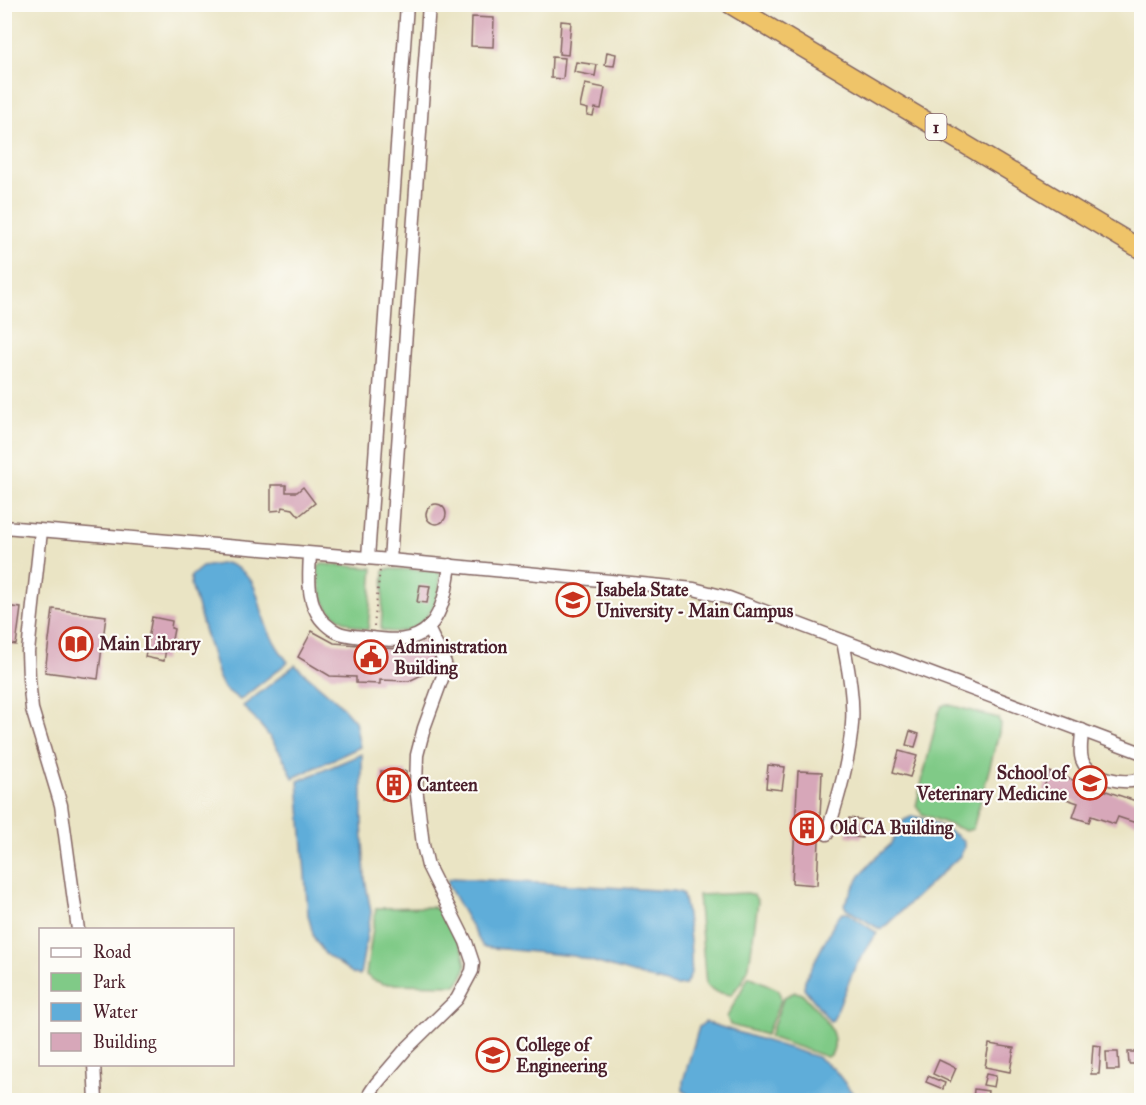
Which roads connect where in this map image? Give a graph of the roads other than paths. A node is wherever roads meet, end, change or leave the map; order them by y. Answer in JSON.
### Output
{"nodes":[{"id":1,"x":407,"y":4,"type":"edge"},
{"id":2,"x":429,"y":4,"type":"edge"},
{"id":3,"x":730,"y":4,"type":"edge"},
{"id":4,"x":1142,"y":250,"type":"edge"},
{"id":5,"x":4,"y":528,"type":"edge"},
{"id":6,"x":41,"y":531,"type":"junction"},
{"id":7,"x":310,"y":554,"type":"junction"},
{"id":8,"x":380,"y":559,"type":"junction"},
{"id":9,"x":450,"y":565,"type":"junction"},
{"id":10,"x":428,"y":628,"type":"junction"},
{"id":11,"x":843,"y":641,"type":"junction"},
{"id":12,"x":1082,"y":730,"type":"junction"},
{"id":13,"x":1142,"y":753,"type":"edge"},
{"id":14,"x":1142,"y":778,"type":"edge"},
{"id":15,"x":827,"y":834,"type":"dead end"},
{"id":16,"x":78,"y":928,"type":"edge"},
{"id":17,"x":94,"y":1066,"type":"edge"},
{"id":18,"x":96,"y":1101,"type":"edge"},
{"id":19,"x":369,"y":1101,"type":"edge"}],
"edges":[{"from":1,"to":8,"type":"street"},
{"from":2,"to":8,"type":"street"},
{"from":3,"to":4,"type":"highway","number":"1"},
{"from":5,"to":6,"type":"street"},
{"from":6,"to":7,"type":"street"},
{"from":6,"to":16,"type":"street"},
{"from":7,"to":8,"type":"street"},
{"from":7,"to":10,"type":"street"},
{"from":8,"to":9,"type":"street"},
{"from":9,"to":10,"type":"street"},
{"from":9,"to":11,"type":"street"},
{"from":10,"to":19,"type":"street"},
{"from":11,"to":12,"type":"street"},
{"from":11,"to":15,"type":"street"},
{"from":12,"to":13,"type":"street"},
{"from":12,"to":14,"type":"street"},
{"from":17,"to":18,"type":"street"}]}
